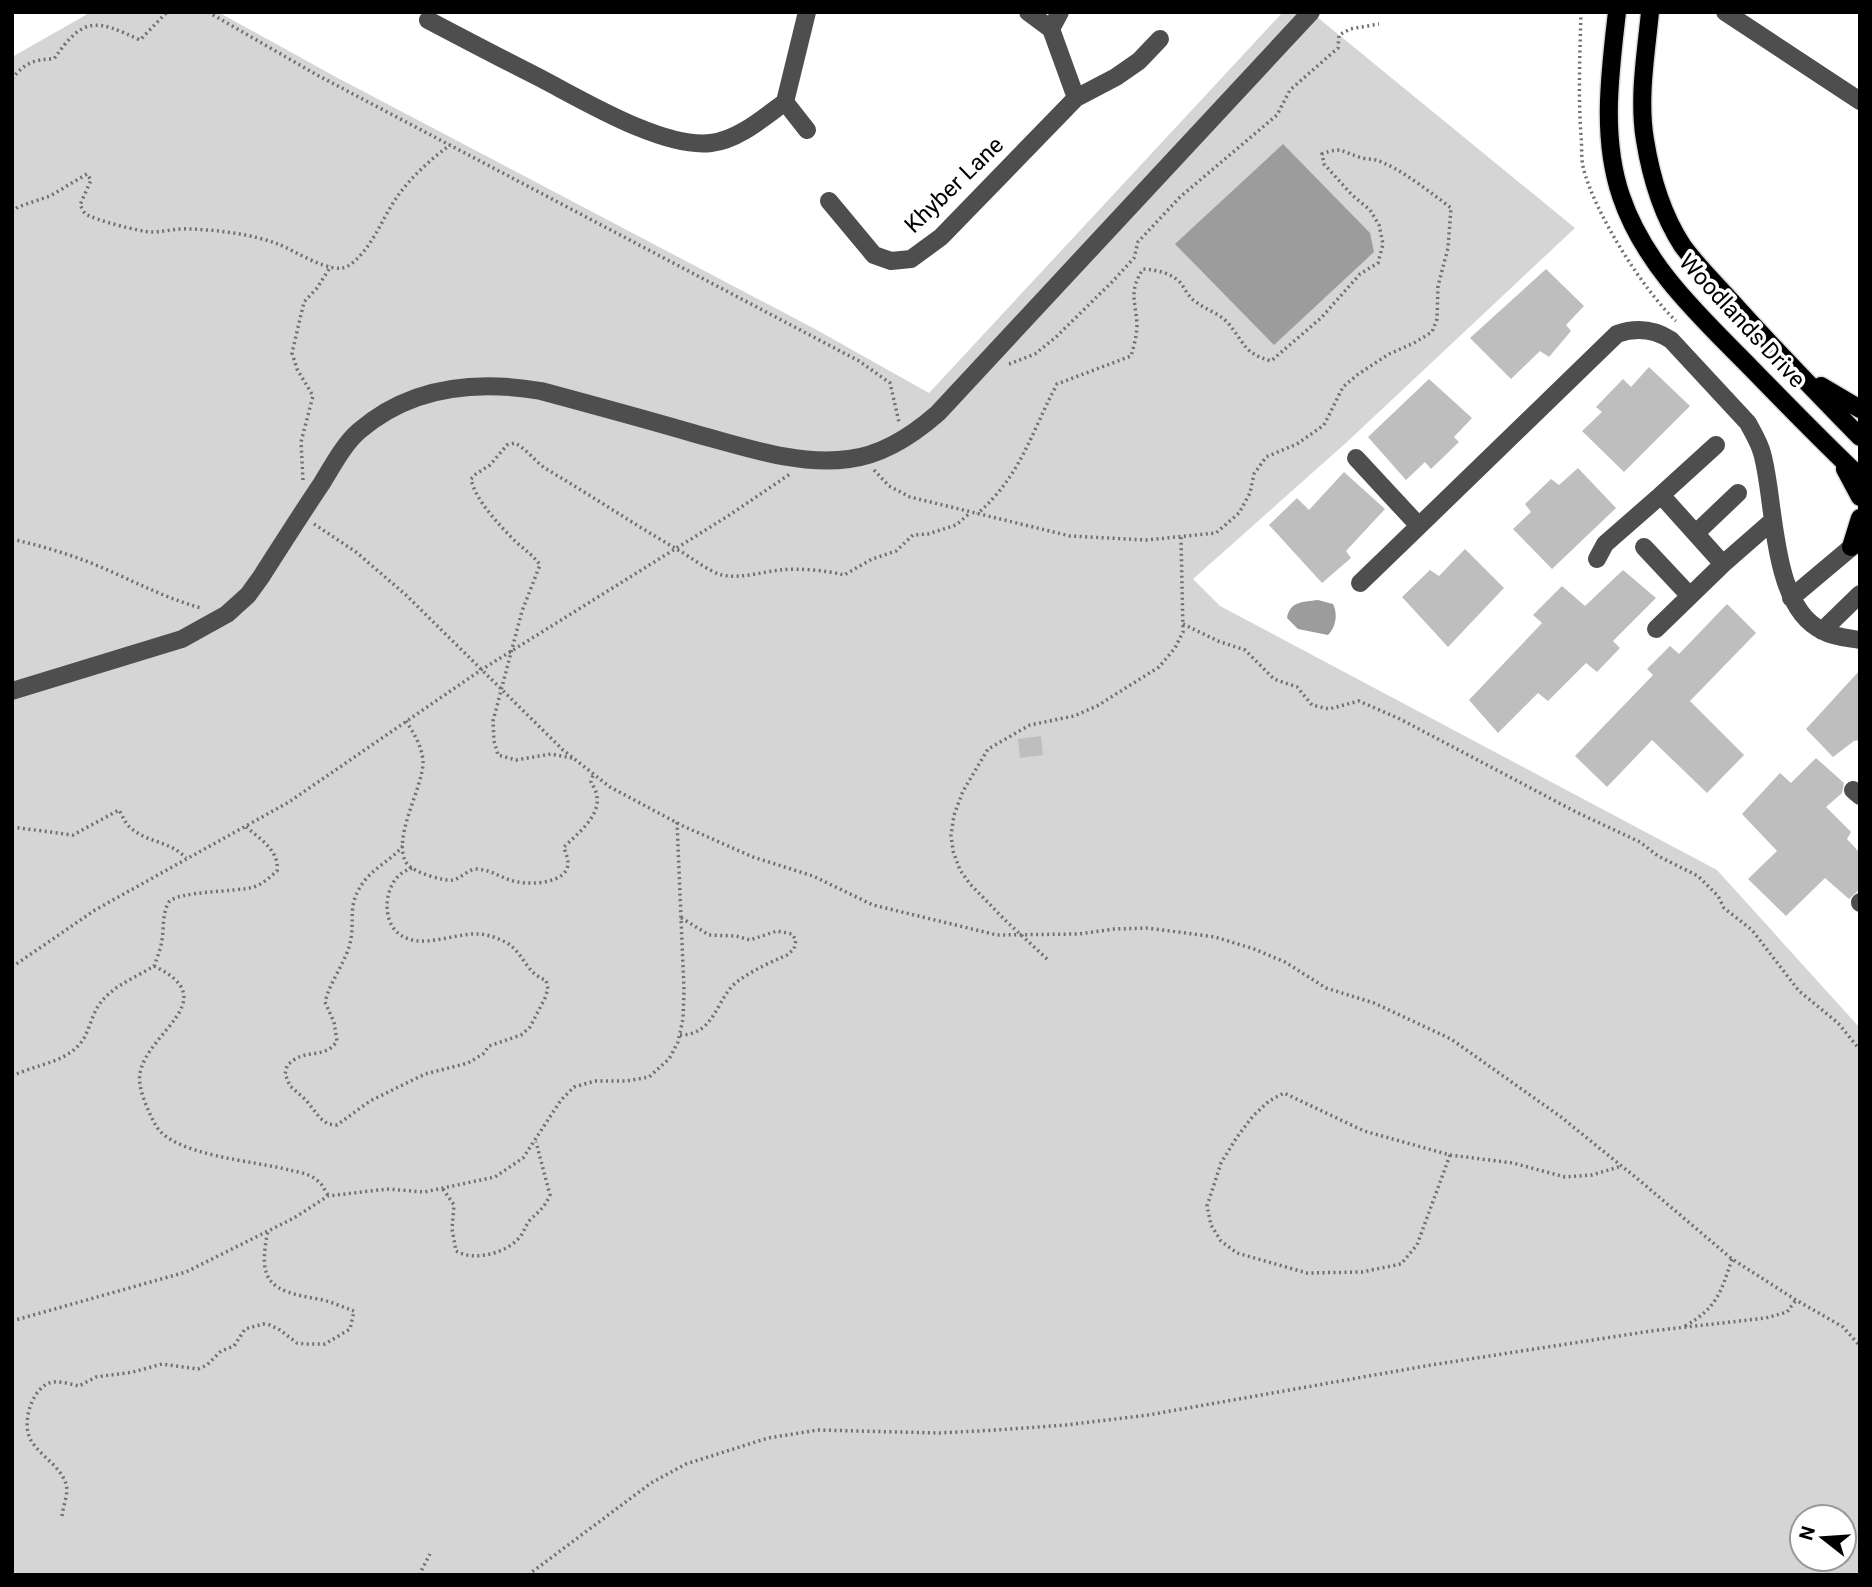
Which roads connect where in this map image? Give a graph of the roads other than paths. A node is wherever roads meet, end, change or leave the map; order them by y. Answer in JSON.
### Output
{"nodes":[{"id":1,"x":807,"y":12,"type":"edge"},
{"id":2,"x":1028,"y":12,"type":"edge"},
{"id":3,"x":1060,"y":12,"type":"edge"},
{"id":4,"x":1311,"y":12,"type":"edge"},
{"id":5,"x":1617,"y":12,"type":"edge"},
{"id":6,"x":1650,"y":12,"type":"edge"},
{"id":7,"x":1725,"y":12,"type":"edge"},
{"id":8,"x":428,"y":20,"type":"dead end"},
{"id":9,"x":1051,"y":29,"type":"junction"},
{"id":10,"x":1160,"y":39,"type":"dead end"},
{"id":11,"x":1076,"y":98,"type":"junction"},
{"id":12,"x":1860,"y":101,"type":"edge"},
{"id":13,"x":785,"y":102,"type":"junction"},
{"id":14,"x":807,"y":130,"type":"dead end"},
{"id":15,"x":829,"y":201,"type":"dead end"},
{"id":16,"x":1787,"y":362,"type":"junction"},
{"id":17,"x":1860,"y":409,"type":"edge"},
{"id":18,"x":1860,"y":437,"type":"edge"},
{"id":19,"x":1716,"y":445,"type":"dead end"},
{"id":20,"x":1838,"y":457,"type":"junction"},
{"id":21,"x":1356,"y":458,"type":"dead end"},
{"id":22,"x":1860,"y":477,"type":"edge"},
{"id":23,"x":1738,"y":493,"type":"dead end"},
{"id":24,"x":1661,"y":495,"type":"junction"},
{"id":25,"x":1860,"y":497,"type":"edge"},
{"id":26,"x":1860,"y":518,"type":"edge"},
{"id":27,"x":1771,"y":522,"type":"junction"},
{"id":28,"x":1419,"y":526,"type":"junction"},
{"id":29,"x":1696,"y":533,"type":"junction"},
{"id":30,"x":1855,"y":543,"type":"edge"},
{"id":31,"x":1644,"y":547,"type":"dead end"},
{"id":32,"x":1597,"y":559,"type":"dead end"},
{"id":33,"x":1723,"y":564,"type":"junction"},
{"id":34,"x":1360,"y":583,"type":"dead end"},
{"id":35,"x":1860,"y":594,"type":"edge"},
{"id":36,"x":1690,"y":596,"type":"junction"},
{"id":37,"x":1791,"y":598,"type":"junction"},
{"id":38,"x":1656,"y":629,"type":"dead end"},
{"id":39,"x":1822,"y":631,"type":"junction"},
{"id":40,"x":1860,"y":640,"type":"edge"},
{"id":41,"x":12,"y":691,"type":"edge"}],
"edges":[{"from":1,"to":13,"type":"street"},
{"from":2,"to":9,"type":"street"},
{"from":3,"to":9,"type":"street"},
{"from":4,"to":41,"type":"street"},
{"from":5,"to":20,"type":"main road","name":"Woodlands Drive"},
{"from":6,"to":16,"type":"main road","name":"Woodlands Drive"},
{"from":7,"to":12,"type":"street"},
{"from":8,"to":13,"type":"street"},
{"from":9,"to":11,"type":"street"},
{"from":10,"to":11,"type":"street","name":"Khyber Lane"},
{"from":11,"to":15,"type":"street","name":"Khyber Lane"},
{"from":13,"to":14,"type":"street"},
{"from":16,"to":17,"type":"main road"},
{"from":16,"to":18,"type":"main road","name":"Woodlands Drive"},
{"from":19,"to":24,"type":"street"},
{"from":20,"to":22,"type":"main road","name":"Woodlands Drive"},
{"from":20,"to":25,"type":"main road"},
{"from":21,"to":28,"type":"street"},
{"from":23,"to":29,"type":"street"},
{"from":24,"to":29,"type":"street"},
{"from":24,"to":32,"type":"street"},
{"from":26,"to":30,"type":"main road"},
{"from":27,"to":28,"type":"street"},
{"from":27,"to":33,"type":"street"},
{"from":27,"to":37,"type":"street"},
{"from":28,"to":34,"type":"street"},
{"from":29,"to":33,"type":"street"},
{"from":30,"to":37,"type":"street"},
{"from":31,"to":36,"type":"street"},
{"from":33,"to":36,"type":"street"},
{"from":35,"to":39,"type":"street"},
{"from":36,"to":38,"type":"street"},
{"from":37,"to":39,"type":"street"},
{"from":39,"to":40,"type":"street"}]}
